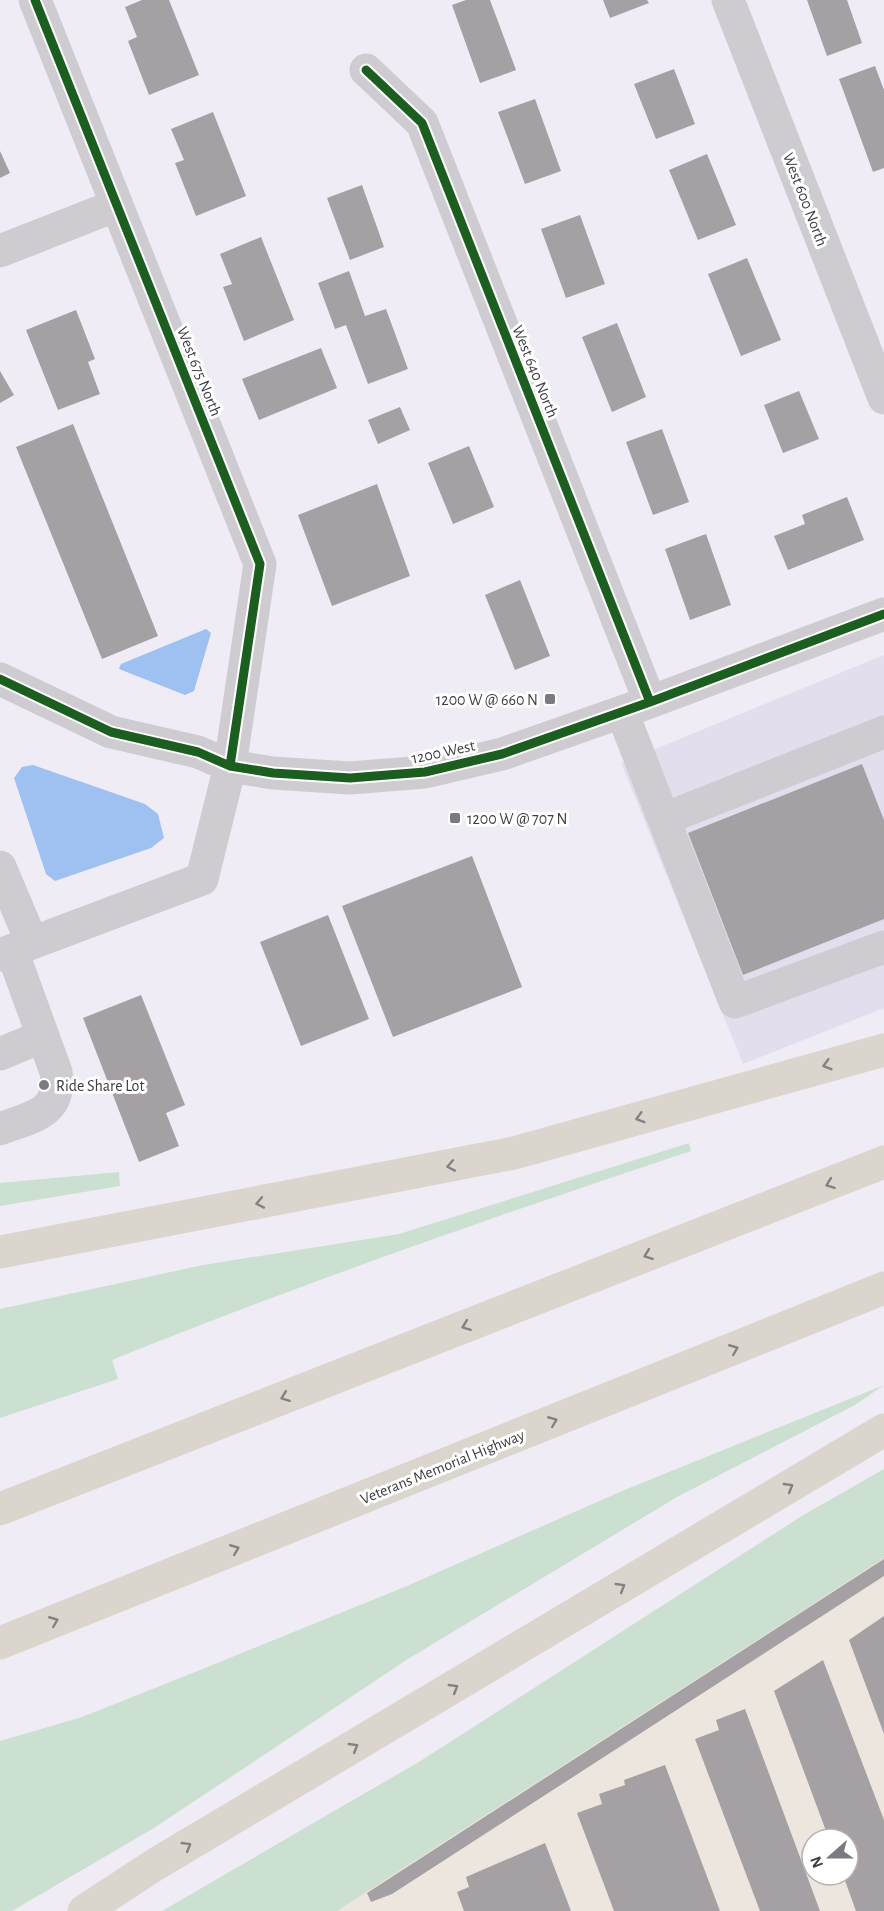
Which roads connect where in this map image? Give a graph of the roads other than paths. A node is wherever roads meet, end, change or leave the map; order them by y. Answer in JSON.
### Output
{"nodes":[{"id":1,"x":35,"y":0,"type":"edge"},
{"id":2,"x":728,"y":0,"type":"edge"},
{"id":3,"x":366,"y":70,"type":"dead end"},
{"id":4,"x":117,"y":205,"type":"junction"},
{"id":5,"x":0,"y":251,"type":"edge"},
{"id":6,"x":884,"y":398,"type":"edge"},
{"id":7,"x":884,"y":614,"type":"edge"},
{"id":8,"x":0,"y":679,"type":"edge"},
{"id":9,"x":636,"y":707,"type":"junction"},
{"id":10,"x":884,"y":732,"type":"edge"},
{"id":11,"x":230,"y":766,"type":"junction"},
{"id":12,"x":664,"y":819,"type":"junction"},
{"id":13,"x":0,"y":867,"type":"edge"},
{"id":14,"x":884,"y":947,"type":"edge"},
{"id":15,"x":15,"y":950,"type":"edge"},
{"id":16,"x":43,"y":1036,"type":"junction"},
{"id":17,"x":884,"y":1050,"type":"edge"},
{"id":18,"x":0,"y":1054,"type":"edge"},
{"id":19,"x":0,"y":1129,"type":"edge"},
{"id":20,"x":884,"y":1162,"type":"edge"},
{"id":21,"x":137,"y":1227,"type":"junction"},
{"id":22,"x":0,"y":1252,"type":"edge"},
{"id":23,"x":0,"y":1266,"type":"edge"},
{"id":24,"x":884,"y":1288,"type":"edge"},
{"id":25,"x":884,"y":1430,"type":"edge"},
{"id":26,"x":0,"y":1509,"type":"edge"},
{"id":27,"x":0,"y":1643,"type":"edge"},
{"id":28,"x":156,"y":1864,"type":"junction"},
{"id":29,"x":68,"y":1911,"type":"edge"},
{"id":30,"x":84,"y":1911,"type":"edge"}],
"edges":[{"from":1,"to":4,"type":"street","name":"West 675 North"},
{"from":2,"to":6,"type":"street","name":"West 600 North"},
{"from":3,"to":9,"type":"street","name":"West 640 North"},
{"from":4,"to":5,"type":"street"},
{"from":4,"to":11,"type":"street","name":"West 675 North"},
{"from":7,"to":9,"type":"street","name":"1200 West"},
{"from":8,"to":11,"type":"street","name":"1200 West"},
{"from":9,"to":11,"type":"street","name":"1200 West"},
{"from":9,"to":12,"type":"street","name":"West 640 North"},
{"from":10,"to":12,"type":"street"},
{"from":11,"to":15,"type":"street","name":"West 675 North"},
{"from":12,"to":14,"type":"street","name":"West 640 North"},
{"from":13,"to":15,"type":"street"},
{"from":15,"to":16,"type":"street"},
{"from":16,"to":18,"type":"street"},
{"from":16,"to":19,"type":"street"},
{"from":17,"to":21,"type":"highway","one_way":true},
{"from":20,"to":26,"type":"highway","one_way":true},
{"from":21,"to":22,"type":"highway"},
{"from":21,"to":23,"type":"highway"},
{"from":27,"to":24,"type":"highway","name":"Veterans Memorial Highway","one_way":true},
{"from":28,"to":25,"type":"highway","one_way":true},
{"from":28,"to":29,"type":"highway"},
{"from":28,"to":30,"type":"highway"}]}
